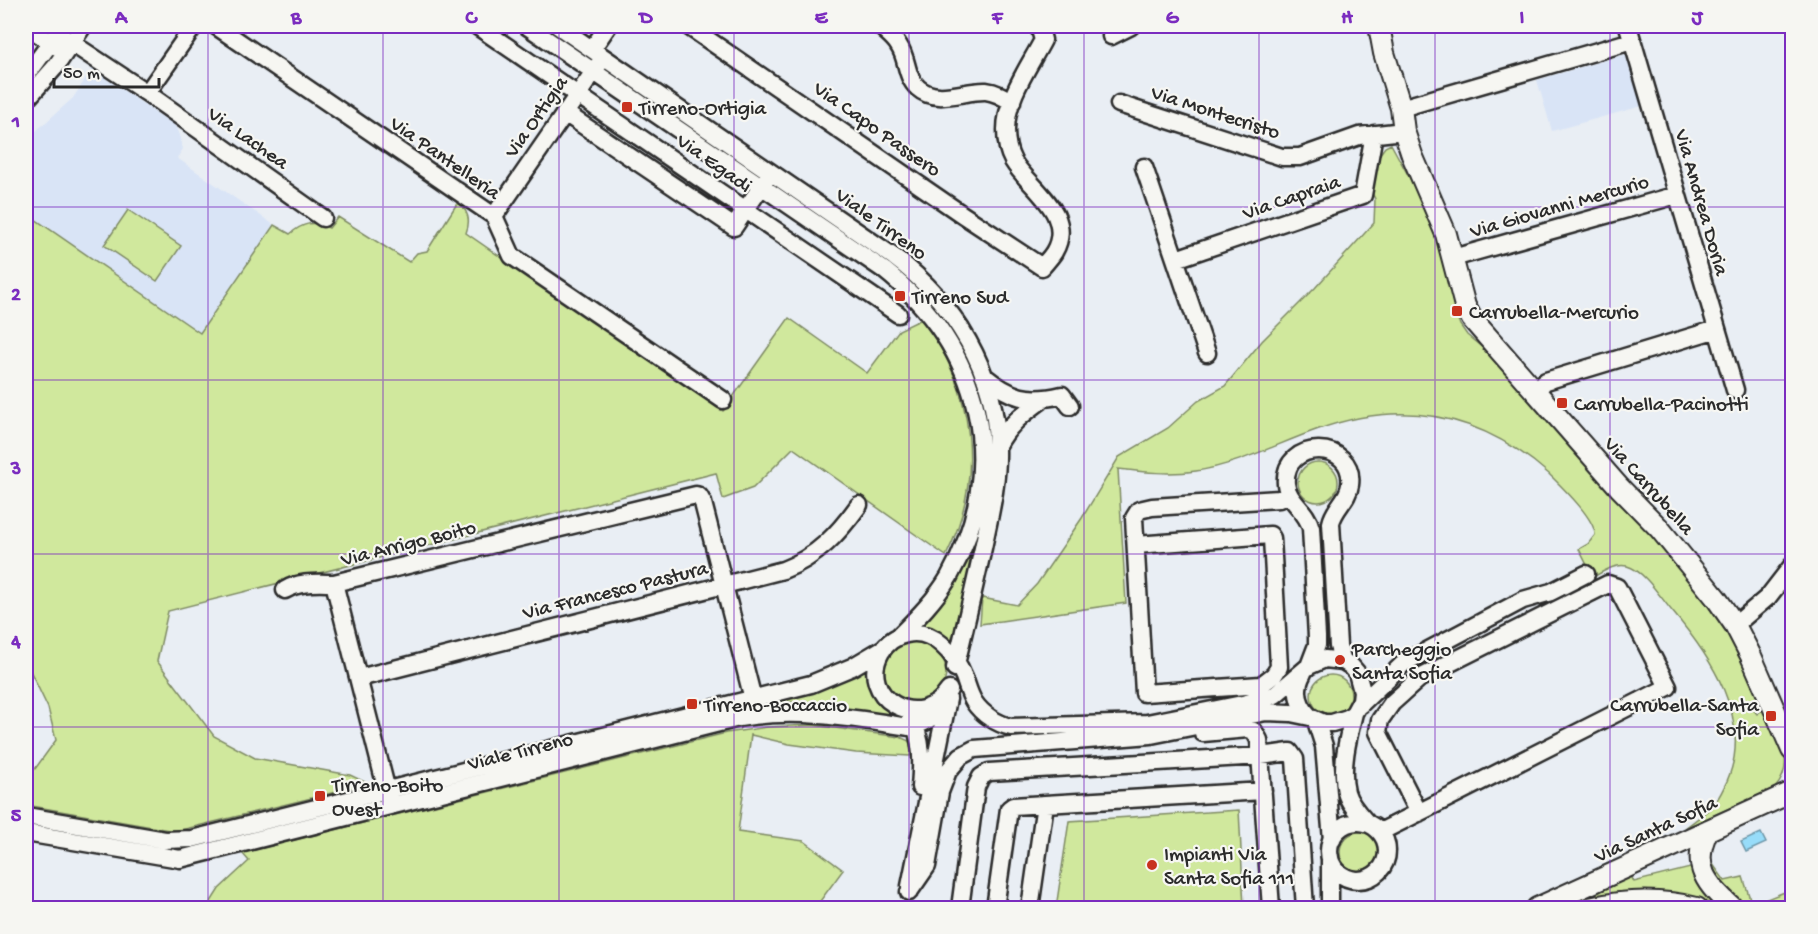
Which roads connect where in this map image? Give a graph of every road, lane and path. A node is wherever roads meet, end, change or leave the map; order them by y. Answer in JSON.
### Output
{"nodes":[{"id":1,"x":27,"y":26,"type":"edge"},
{"id":2,"x":83,"y":26,"type":"edge"},
{"id":3,"x":194,"y":26,"type":"edge"},
{"id":4,"x":216,"y":26,"type":"edge"},
{"id":5,"x":477,"y":26,"type":"edge"},
{"id":6,"x":527,"y":26,"type":"edge"},
{"id":7,"x":558,"y":26,"type":"edge"},
{"id":8,"x":608,"y":26,"type":"edge"},
{"id":9,"x":688,"y":26,"type":"edge"},
{"id":10,"x":880,"y":26,"type":"edge"},
{"id":11,"x":1039,"y":26,"type":"edge"},
{"id":12,"x":1131,"y":26,"type":"edge"},
{"id":13,"x":1378,"y":26,"type":"edge"},
{"id":14,"x":1630,"y":33,"type":"edge"},
{"id":15,"x":1111,"y":36,"type":"dead end"},
{"id":16,"x":62,"y":40,"type":"edge"},
{"id":17,"x":598,"y":53,"type":"junction"},
{"id":18,"x":593,"y":72,"type":"junction"},
{"id":19,"x":26,"y":76,"type":"edge"},
{"id":20,"x":147,"y":93,"type":"junction"},
{"id":21,"x":578,"y":94,"type":"junction"},
{"id":22,"x":26,"y":100,"type":"edge"},
{"id":23,"x":1012,"y":102,"type":"junction"},
{"id":24,"x":1119,"y":104,"type":"dead end"},
{"id":25,"x":1401,"y":108,"type":"junction"},
{"id":26,"x":565,"y":113,"type":"junction"},
{"id":27,"x":1404,"y":131,"type":"junction"},
{"id":28,"x":1374,"y":134,"type":"junction"},
{"id":29,"x":1144,"y":167,"type":"dead end"},
{"id":30,"x":771,"y":171,"type":"junction"},
{"id":31,"x":761,"y":186,"type":"junction"},
{"id":32,"x":1677,"y":195,"type":"junction"},
{"id":33,"x":745,"y":211,"type":"junction"},
{"id":34,"x":494,"y":216,"type":"junction"},
{"id":35,"x":323,"y":218,"type":"dead end"},
{"id":36,"x":1454,"y":258,"type":"junction"},
{"id":37,"x":1176,"y":259,"type":"junction"},
{"id":38,"x":898,"y":314,"type":"dead end"},
{"id":39,"x":1717,"y":329,"type":"junction"},
{"id":40,"x":1207,"y":353,"type":"dead end"},
{"id":41,"x":984,"y":376,"type":"junction"},
{"id":42,"x":1535,"y":390,"type":"junction"},
{"id":43,"x":1735,"y":390,"type":"dead end"},
{"id":44,"x":723,"y":400,"type":"dead end"},
{"id":45,"x":1042,"y":400,"type":"junction"},
{"id":46,"x":1070,"y":406,"type":"dead end"},
{"id":47,"x":992,"y":454,"type":"junction"},
{"id":48,"x":1289,"y":495,"type":"junction"},
{"id":49,"x":860,"y":505,"type":"dead end"},
{"id":50,"x":1338,"y":506,"type":"junction"},
{"id":51,"x":1302,"y":509,"type":"junction"},
{"id":52,"x":1136,"y":545,"type":"junction"},
{"id":53,"x":1792,"y":566,"type":"edge"},
{"id":54,"x":1586,"y":574,"type":"dead end"},
{"id":55,"x":334,"y":583,"type":"junction"},
{"id":56,"x":724,"y":585,"type":"junction"},
{"id":57,"x":285,"y":590,"type":"dead end"},
{"id":58,"x":1735,"y":625,"type":"junction"},
{"id":59,"x":898,"y":636,"type":"junction"},
{"id":60,"x":885,"y":647,"type":"junction"},
{"id":61,"x":1343,"y":661,"type":"junction"},
{"id":62,"x":1306,"y":670,"type":"junction"},
{"id":63,"x":953,"y":676,"type":"junction"},
{"id":64,"x":359,"y":678,"type":"junction"},
{"id":65,"x":753,"y":698,"type":"junction"},
{"id":66,"x":903,"y":709,"type":"junction"},
{"id":67,"x":1355,"y":711,"type":"junction"},
{"id":68,"x":757,"y":715,"type":"junction"},
{"id":69,"x":1313,"y":719,"type":"junction"},
{"id":70,"x":916,"y":726,"type":"junction"},
{"id":71,"x":1151,"y":735,"type":"junction"},
{"id":72,"x":1792,"y":750,"type":"edge"},
{"id":73,"x":1261,"y":756,"type":"junction"},
{"id":74,"x":1263,"y":791,"type":"junction"},
{"id":75,"x":1792,"y":792,"type":"edge"},
{"id":76,"x":389,"y":798,"type":"junction"},
{"id":77,"x":1045,"y":804,"type":"junction"},
{"id":78,"x":1419,"y":813,"type":"junction"},
{"id":79,"x":26,"y":816,"type":"edge"},
{"id":80,"x":237,"y":827,"type":"junction"},
{"id":81,"x":1373,"y":828,"type":"junction"},
{"id":82,"x":1708,"y":830,"type":"junction"},
{"id":83,"x":26,"y":833,"type":"edge"},
{"id":84,"x":242,"y":843,"type":"junction"},
{"id":85,"x":1331,"y":848,"type":"junction"},
{"id":86,"x":1329,"y":877,"type":"junction"},
{"id":87,"x":1304,"y":878,"type":"junction"},
{"id":88,"x":1349,"y":878,"type":"junction"},
{"id":89,"x":908,"y":901,"type":"edge"},
{"id":90,"x":960,"y":909,"type":"edge"},
{"id":91,"x":995,"y":909,"type":"edge"},
{"id":92,"x":1030,"y":909,"type":"edge"},
{"id":93,"x":1271,"y":909,"type":"edge"},
{"id":94,"x":1305,"y":909,"type":"edge"},
{"id":95,"x":1330,"y":909,"type":"edge"},
{"id":96,"x":1537,"y":909,"type":"edge"},
{"id":97,"x":1589,"y":909,"type":"edge"},
{"id":98,"x":1697,"y":909,"type":"edge"},
{"id":99,"x":1733,"y":909,"type":"edge"}],
"edges":[{"from":1,"to":16,"type":"street","name":"Via Lachea"},
{"from":2,"to":16,"type":"street"},
{"from":3,"to":20,"type":"street"},
{"from":4,"to":34,"type":"street","name":"Via Pantelleria"},
{"from":5,"to":21,"type":"street","name":"Via Egadi"},
{"from":6,"to":18,"type":"street","name":"Viale Tirreno"},
{"from":7,"to":17,"type":"street","name":"Viale Tirreno"},
{"from":8,"to":17,"type":"street","name":"Via Ortigia"},
{"from":9,"to":23,"type":"street","name":"Via Capo Passero"},
{"from":10,"to":23,"type":"street"},
{"from":11,"to":23,"type":"street"},
{"from":12,"to":15,"type":"street"},
{"from":13,"to":25,"type":"main road","name":"Via Carrubella"},
{"from":14,"to":25,"type":"street"},
{"from":14,"to":32,"type":"street","name":"Via Andrea Doria"},
{"from":16,"to":19,"type":"street"},
{"from":16,"to":20,"type":"street","name":"Via Lachea"},
{"from":16,"to":22,"type":"street"},
{"from":17,"to":18,"type":"street","name":"Via Ortigia"},
{"from":17,"to":30,"type":"street","name":"Viale Tirreno"},
{"from":18,"to":21,"type":"street","name":"Via Ortigia"},
{"from":18,"to":31,"type":"street","name":"Viale Tirreno"},
{"from":20,"to":35,"type":"street","name":"Via Lachea"},
{"from":21,"to":26,"type":"street","name":"Via Ortigia"},
{"from":21,"to":33,"type":"street","name":"Via Egadi"},
{"from":24,"to":28,"type":"street","name":"Via Montecristo"},
{"from":25,"to":27,"type":"main road","name":"Via Carrubella"},
{"from":26,"to":33,"type":"street"},
{"from":26,"to":34,"type":"street","name":"Via Ortigia"},
{"from":27,"to":28,"type":"street","name":"Via Montecristo"},
{"from":27,"to":36,"type":"main road","name":"Via Carrubella"},
{"from":28,"to":37,"type":"street","name":"Via Capraia"},
{"from":29,"to":37,"type":"street"},
{"from":30,"to":31,"type":"street"},
{"from":30,"to":41,"type":"street","name":"Viale Tirreno"},
{"from":31,"to":33,"type":"street"},
{"from":31,"to":47,"type":"street","name":"Viale Tirreno"},
{"from":32,"to":36,"type":"street","name":"Via Giovanni Mercurio"},
{"from":32,"to":39,"type":"street","name":"Via Andrea Doria"},
{"from":33,"to":38,"type":"street","name":"Via Egadi"},
{"from":34,"to":44,"type":"street","name":"Via Pantelleria"},
{"from":36,"to":42,"type":"main road","name":"Via Carrubella"},
{"from":37,"to":40,"type":"street"},
{"from":39,"to":42,"type":"street"},
{"from":39,"to":43,"type":"street","name":"Via Andrea Doria"},
{"from":41,"to":45,"type":"street"},
{"from":41,"to":47,"type":"street","name":"Viale Tirreno"},
{"from":42,"to":58,"type":"main road","name":"Via Carrubella"},
{"from":45,"to":46,"type":"street"},
{"from":45,"to":47,"type":"street"},
{"from":47,"to":59,"type":"street","name":"Viale Tirreno"},
{"from":47,"to":63,"type":"street","name":"Viale Tirreno"},
{"from":48,"to":50,"type":"street"},
{"from":48,"to":51,"type":"street"},
{"from":48,"to":52,"type":"street"},
{"from":49,"to":56,"type":"street","name":"Via Francesco Pastura"},
{"from":50,"to":51,"type":"street"},
{"from":50,"to":61,"type":"street"},
{"from":51,"to":62,"type":"street"},
{"from":52,"to":52,"type":"street"},
{"from":53,"to":58,"type":"street"},
{"from":54,"to":67,"type":"street"},
{"from":55,"to":56,"type":"street","name":"Via Arrigo Boito"},
{"from":55,"to":57,"type":"street"},
{"from":55,"to":64,"type":"street","name":"Via Arrigo Boito"},
{"from":56,"to":64,"type":"street","name":"Via Francesco Pastura"},
{"from":56,"to":65,"type":"street"},
{"from":58,"to":72,"type":"main road","name":"Via Carrubella"},
{"from":59,"to":60,"type":"street"},
{"from":59,"to":63,"type":"street"},
{"from":60,"to":65,"type":"street","name":"Viale Tirreno"},
{"from":60,"to":66,"type":"street"},
{"from":61,"to":62,"type":"street"},
{"from":61,"to":67,"type":"street"},
{"from":62,"to":63,"type":"street"},
{"from":62,"to":69,"type":"street"},
{"from":63,"to":66,"type":"street"},
{"from":63,"to":70,"type":"street","name":"Viale Tirreno"},
{"from":63,"to":89,"type":"street"},
{"from":64,"to":76,"type":"street","name":"Via Arrigo Boito"},
{"from":65,"to":68,"type":"street"},
{"from":65,"to":76,"type":"street","name":"Viale Tirreno"},
{"from":66,"to":70,"type":"street"},
{"from":67,"to":69,"type":"street"},
{"from":67,"to":81,"type":"street"},
{"from":68,"to":70,"type":"street","name":"Viale Tirreno"},
{"from":68,"to":76,"type":"street","name":"Viale Tirreno"},
{"from":69,"to":71,"type":"street"},
{"from":69,"to":85,"type":"street"},
{"from":70,"to":89,"type":"street"},
{"from":71,"to":73,"type":"street"},
{"from":71,"to":89,"type":"street"},
{"from":73,"to":74,"type":"street"},
{"from":73,"to":87,"type":"street"},
{"from":73,"to":90,"type":"street"},
{"from":74,"to":77,"type":"street"},
{"from":74,"to":93,"type":"street"},
{"from":75,"to":82,"type":"main road","name":"Via Santa Sofia"},
{"from":76,"to":80,"type":"street","name":"Viale Tirreno"},
{"from":76,"to":84,"type":"street","name":"Viale Tirreno"},
{"from":77,"to":91,"type":"street"},
{"from":77,"to":92,"type":"street"},
{"from":78,"to":78,"type":"street"},
{"from":78,"to":81,"type":"street"},
{"from":79,"to":80,"type":"street","name":"Viale Tirreno"},
{"from":80,"to":84,"type":"street"},
{"from":81,"to":85,"type":"street"},
{"from":81,"to":88,"type":"street"},
{"from":82,"to":96,"type":"main road","name":"Via Santa Sofia"},
{"from":82,"to":99,"type":"main road"},
{"from":83,"to":84,"type":"street","name":"Viale Tirreno"},
{"from":85,"to":86,"type":"street"},
{"from":85,"to":88,"type":"street"},
{"from":86,"to":87,"type":"street"},
{"from":86,"to":88,"type":"street"},
{"from":86,"to":95,"type":"street"},
{"from":87,"to":94,"type":"street"},
{"from":97,"to":98,"type":"main road"}]}
